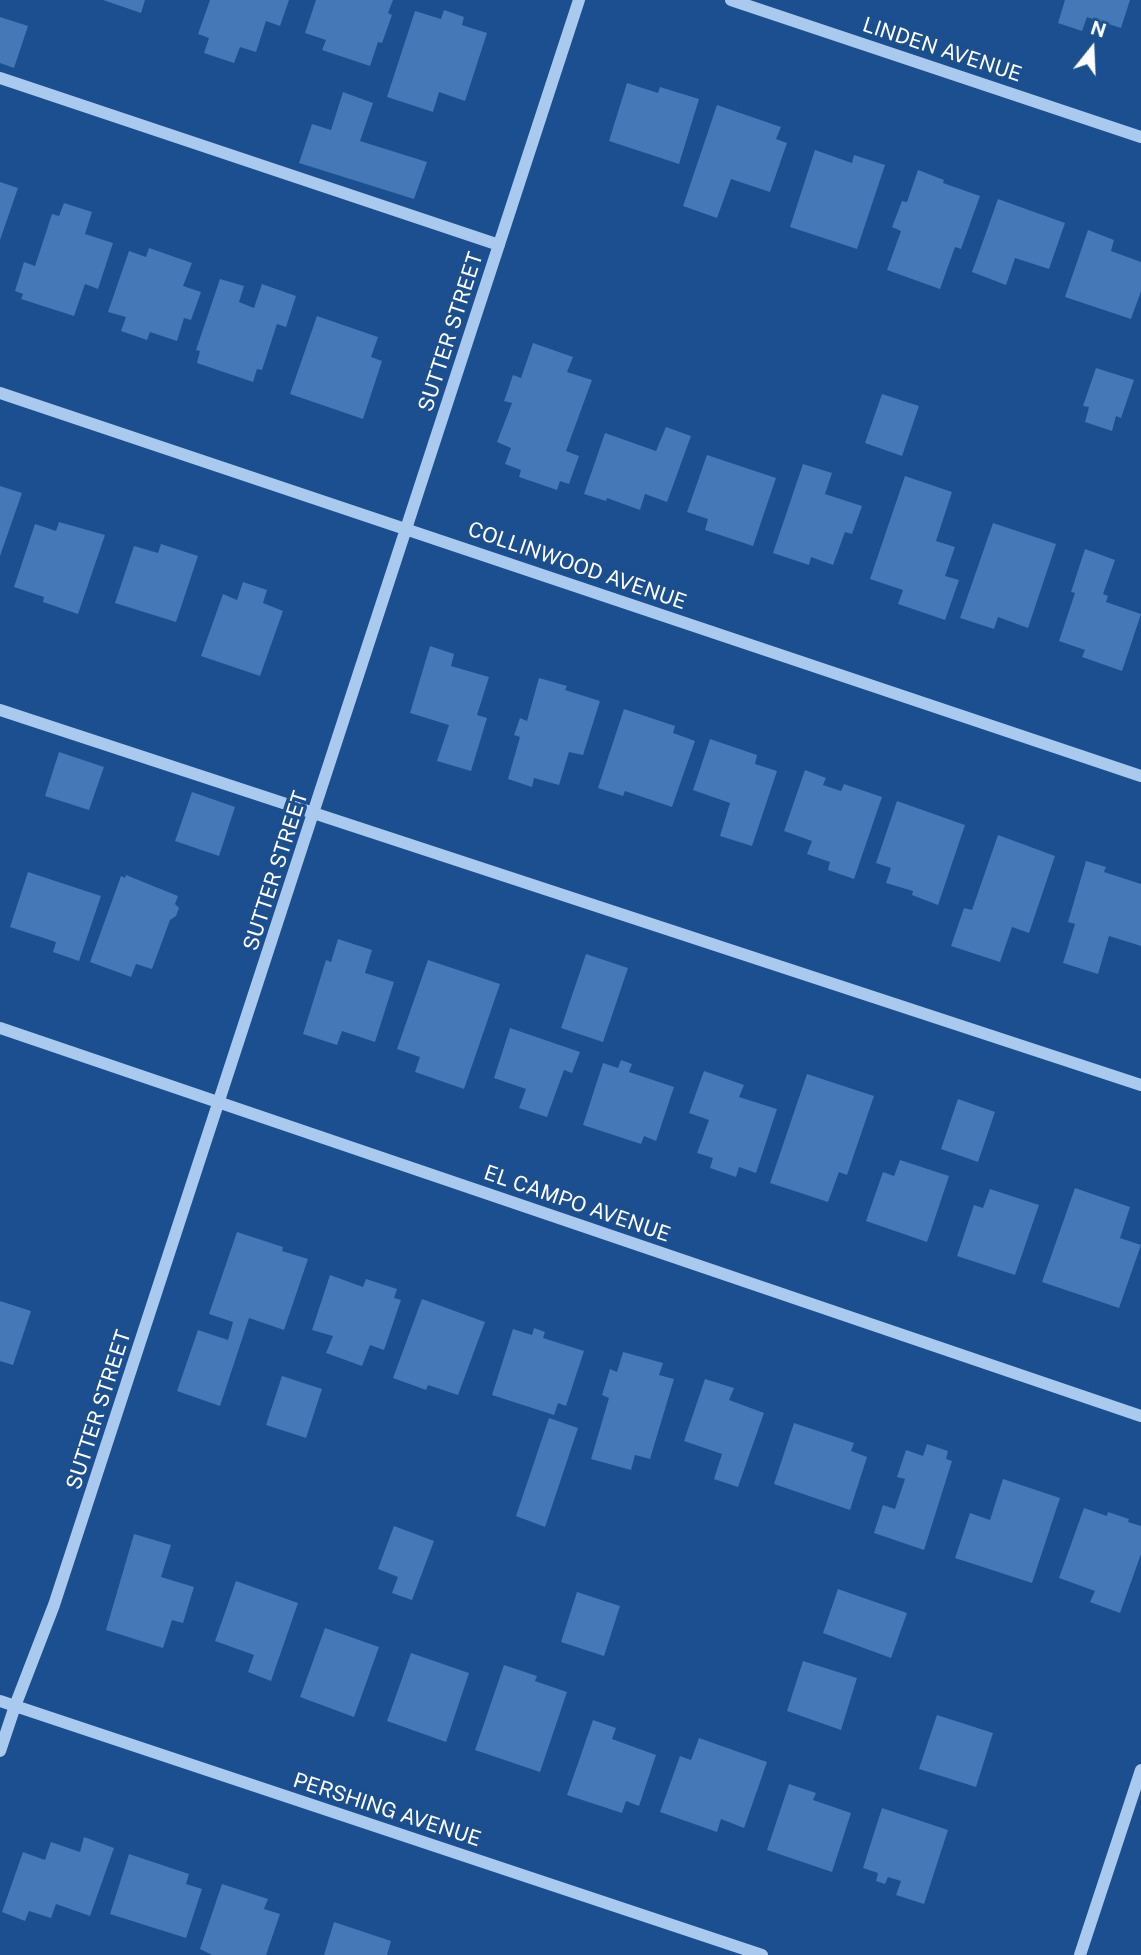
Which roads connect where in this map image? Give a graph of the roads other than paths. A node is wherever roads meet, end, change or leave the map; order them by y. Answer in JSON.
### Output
{"nodes":[{"id":1,"x":579,"y":0,"type":"edge"},
{"id":2,"x":730,"y":0,"type":"edge"},
{"id":3,"x":0,"y":78,"type":"edge"},
{"id":4,"x":1141,"y":137,"type":"edge"},
{"id":5,"x":499,"y":245,"type":"junction"},
{"id":6,"x":0,"y":393,"type":"edge"},
{"id":7,"x":408,"y":530,"type":"junction"},
{"id":8,"x":0,"y":710,"type":"edge"},
{"id":9,"x":1141,"y":776,"type":"edge"},
{"id":10,"x":314,"y":814,"type":"junction"},
{"id":11,"x":0,"y":1028,"type":"edge"},
{"id":12,"x":1141,"y":1085,"type":"edge"},
{"id":13,"x":220,"y":1103,"type":"junction"},
{"id":14,"x":1141,"y":1416,"type":"edge"},
{"id":15,"x":0,"y":1701,"type":"edge"},
{"id":16,"x":15,"y":1706,"type":"junction"},
{"id":17,"x":0,"y":1751,"type":"edge"},
{"id":18,"x":1141,"y":1770,"type":"edge"},
{"id":19,"x":762,"y":1955,"type":"edge"},
{"id":20,"x":1080,"y":1955,"type":"edge"}],
"edges":[{"from":1,"to":5,"type":"street","name":"SUTTER STREET"},
{"from":2,"to":4,"type":"street","name":"LINDEN AVENUE"},
{"from":3,"to":5,"type":"street"},
{"from":5,"to":7,"type":"street","name":"SUTTER STREET"},
{"from":6,"to":7,"type":"street","name":"COLLINWOOD AVENUE"},
{"from":7,"to":9,"type":"street","name":"COLLINWOOD AVENUE"},
{"from":7,"to":10,"type":"street","name":"SUTTER STREET"},
{"from":8,"to":10,"type":"street"},
{"from":10,"to":12,"type":"street"},
{"from":10,"to":13,"type":"street","name":"SUTTER STREET"},
{"from":11,"to":13,"type":"street","name":"EL CAMPO AVENUE"},
{"from":13,"to":14,"type":"street","name":"EL CAMPO AVENUE"},
{"from":13,"to":16,"type":"street","name":"SUTTER STREET"},
{"from":15,"to":16,"type":"street","name":"PERSHING AVENUE"},
{"from":16,"to":17,"type":"street","name":"SUTTER STREET"},
{"from":16,"to":19,"type":"street","name":"PERSHING AVENUE"},
{"from":18,"to":20,"type":"street"}]}
